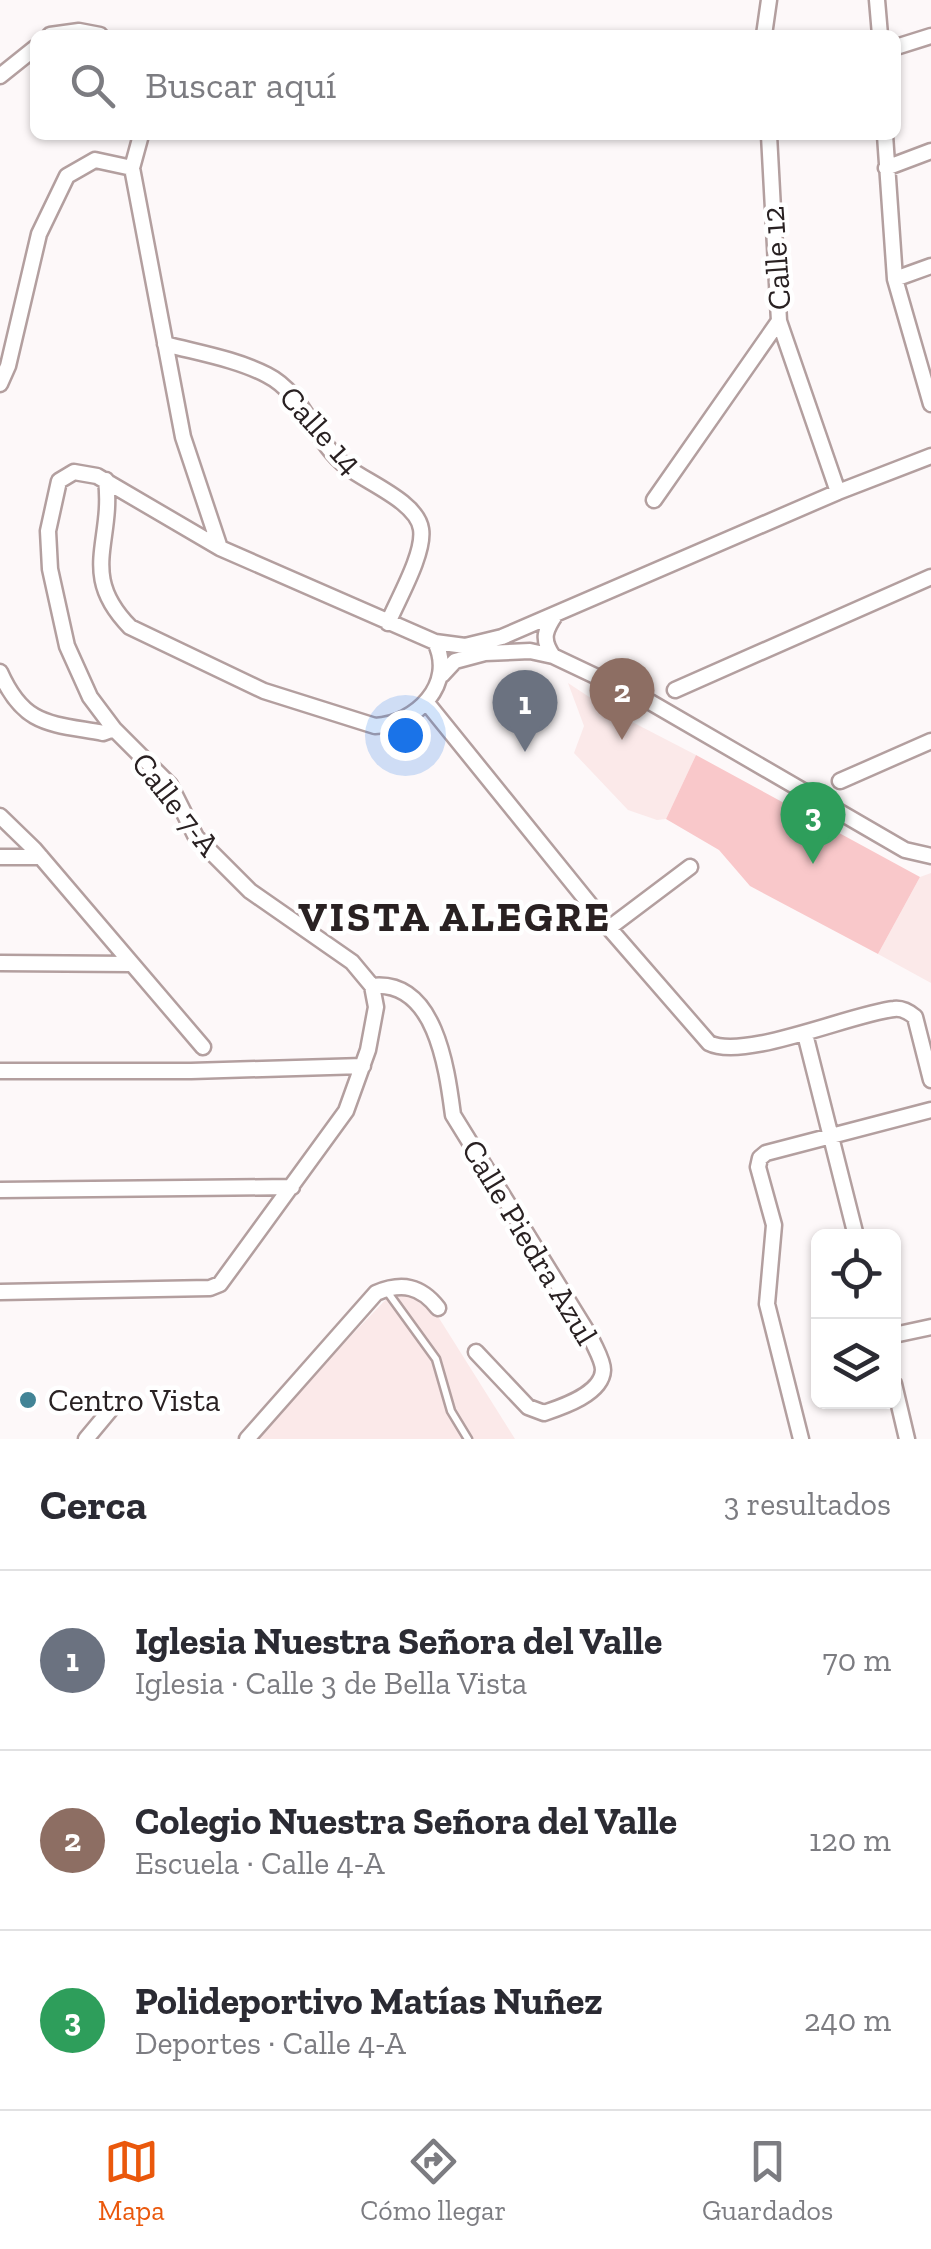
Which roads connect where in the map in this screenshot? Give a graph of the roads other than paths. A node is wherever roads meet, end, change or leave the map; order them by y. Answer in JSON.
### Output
{"nodes":[{"id":1,"x":769,"y":0,"type":"edge"},
{"id":2,"x":877,"y":0,"type":"edge"},
{"id":3,"x":764,"y":30,"type":"edge"},
{"id":4,"x":880,"y":30,"type":"edge"},
{"id":5,"x":931,"y":36,"type":"edge"},
{"id":6,"x":901,"y":45,"type":"edge"},
{"id":7,"x":30,"y":52,"type":"edge"},
{"id":8,"x":0,"y":76,"type":"edge"},
{"id":9,"x":140,"y":140,"type":"edge"},
{"id":10,"x":768,"y":140,"type":"edge"},
{"id":11,"x":885,"y":140,"type":"edge"},
{"id":12,"x":931,"y":151,"type":"edge"},
{"id":13,"x":132,"y":168,"type":"junction"},
{"id":14,"x":886,"y":168,"type":"junction"},
{"id":15,"x":931,"y":266,"type":"edge"},
{"id":16,"x":895,"y":279,"type":"junction"},
{"id":17,"x":779,"y":321,"type":"junction"},
{"id":18,"x":164,"y":344,"type":"junction"},
{"id":19,"x":0,"y":384,"type":"edge"},
{"id":20,"x":928,"y":384,"type":"edge"},
{"id":21,"x":931,"y":404,"type":"edge"},
{"id":22,"x":931,"y":456,"type":"edge"},
{"id":23,"x":106,"y":480,"type":"junction"},
{"id":24,"x":838,"y":492,"type":"junction"},
{"id":25,"x":654,"y":500,"type":"dead end"},
{"id":26,"x":220,"y":548,"type":"junction"},
{"id":27,"x":931,"y":577,"type":"edge"},
{"id":28,"x":556,"y":614,"type":"junction"},
{"id":29,"x":388,"y":623,"type":"junction"},
{"id":30,"x":435,"y":642,"type":"junction"},
{"id":31,"x":553,"y":656,"type":"junction"},
{"id":32,"x":0,"y":672,"type":"edge"},
{"id":33,"x":442,"y":675,"type":"junction"},
{"id":34,"x":675,"y":690,"type":"dead end"},
{"id":35,"x":427,"y":702,"type":"junction"},
{"id":36,"x":114,"y":729,"type":"junction"},
{"id":37,"x":931,"y":741,"type":"edge"},
{"id":38,"x":840,"y":781,"type":"dead end"},
{"id":39,"x":0,"y":816,"type":"edge"},
{"id":40,"x":931,"y":856,"type":"edge"},
{"id":41,"x":0,"y":857,"type":"edge"},
{"id":42,"x":40,"y":857,"type":"junction"},
{"id":43,"x":690,"y":868,"type":"dead end"},
{"id":44,"x":609,"y":928,"type":"junction"},
{"id":45,"x":0,"y":963,"type":"edge"},
{"id":46,"x":131,"y":964,"type":"junction"},
{"id":47,"x":372,"y":986,"type":"junction"},
{"id":48,"x":805,"y":1034,"type":"junction"},
{"id":49,"x":203,"y":1047,"type":"dead end"},
{"id":50,"x":362,"y":1070,"type":"junction"},
{"id":51,"x":0,"y":1074,"type":"edge"},
{"id":52,"x":931,"y":1080,"type":"edge"},
{"id":53,"x":931,"y":1110,"type":"edge"},
{"id":54,"x":830,"y":1138,"type":"junction"},
{"id":55,"x":292,"y":1186,"type":"junction"},
{"id":56,"x":0,"y":1190,"type":"edge"},
{"id":57,"x":854,"y":1229,"type":"edge"},
{"id":58,"x":385,"y":1290,"type":"junction"},
{"id":59,"x":0,"y":1292,"type":"edge"},
{"id":60,"x":438,"y":1308,"type":"dead end"},
{"id":61,"x":931,"y":1326,"type":"edge"},
{"id":62,"x":901,"y":1333,"type":"edge"},
{"id":63,"x":476,"y":1352,"type":"dead end"},
{"id":64,"x":116,"y":1403,"type":"dead end"},
{"id":65,"x":899,"y":1409,"type":"edge"},
{"id":66,"x":86,"y":1439,"type":"edge"},
{"id":67,"x":247,"y":1439,"type":"edge"},
{"id":68,"x":468,"y":1439,"type":"edge"},
{"id":69,"x":801,"y":1439,"type":"edge"},
{"id":70,"x":906,"y":1439,"type":"edge"}],
"edges":[{"from":1,"to":3,"type":"street"},
{"from":2,"to":4,"type":"street"},
{"from":5,"to":6,"type":"street"},
{"from":7,"to":8,"type":"street"},
{"from":9,"to":13,"type":"street"},
{"from":10,"to":17,"type":"street","name":"Calle 12"},
{"from":11,"to":14,"type":"street"},
{"from":12,"to":14,"type":"street"},
{"from":13,"to":18,"type":"street"},
{"from":13,"to":19,"type":"street"},
{"from":14,"to":16,"type":"street"},
{"from":15,"to":16,"type":"street"},
{"from":16,"to":20,"type":"street"},
{"from":17,"to":24,"type":"street","name":"Calle 12"},
{"from":17,"to":25,"type":"street"},
{"from":18,"to":26,"type":"street"},
{"from":18,"to":29,"type":"street","name":"Calle 14"},
{"from":20,"to":21,"type":"street"},
{"from":22,"to":24,"type":"street"},
{"from":23,"to":26,"type":"street"},
{"from":23,"to":35,"type":"street"},
{"from":23,"to":36,"type":"street","name":"Calle 7-A"},
{"from":24,"to":28,"type":"street"},
{"from":26,"to":29,"type":"street"},
{"from":27,"to":34,"type":"street"},
{"from":28,"to":30,"type":"street"},
{"from":28,"to":31,"type":"street"},
{"from":29,"to":30,"type":"street"},
{"from":30,"to":33,"type":"street"},
{"from":31,"to":33,"type":"street"},
{"from":31,"to":40,"type":"street"},
{"from":32,"to":36,"type":"street"},
{"from":33,"to":35,"type":"street"},
{"from":35,"to":44,"type":"street"},
{"from":36,"to":47,"type":"street","name":"Calle 7-A"},
{"from":37,"to":38,"type":"street"},
{"from":39,"to":42,"type":"street"},
{"from":41,"to":42,"type":"street"},
{"from":42,"to":46,"type":"street"},
{"from":43,"to":44,"type":"street"},
{"from":44,"to":48,"type":"street"},
{"from":45,"to":46,"type":"street"},
{"from":46,"to":49,"type":"street"},
{"from":47,"to":50,"type":"street"},
{"from":47,"to":63,"type":"street","name":"Calle Piedra Azul"},
{"from":48,"to":52,"type":"street"},
{"from":48,"to":54,"type":"street"},
{"from":50,"to":51,"type":"street"},
{"from":50,"to":55,"type":"street"},
{"from":53,"to":54,"type":"street"},
{"from":54,"to":57,"type":"street"},
{"from":54,"to":69,"type":"street"},
{"from":55,"to":56,"type":"street"},
{"from":55,"to":59,"type":"street"},
{"from":58,"to":60,"type":"street"},
{"from":58,"to":67,"type":"street"},
{"from":58,"to":68,"type":"lane"},
{"from":61,"to":62,"type":"street"},
{"from":64,"to":66,"type":"street"},
{"from":65,"to":70,"type":"street"}]}
